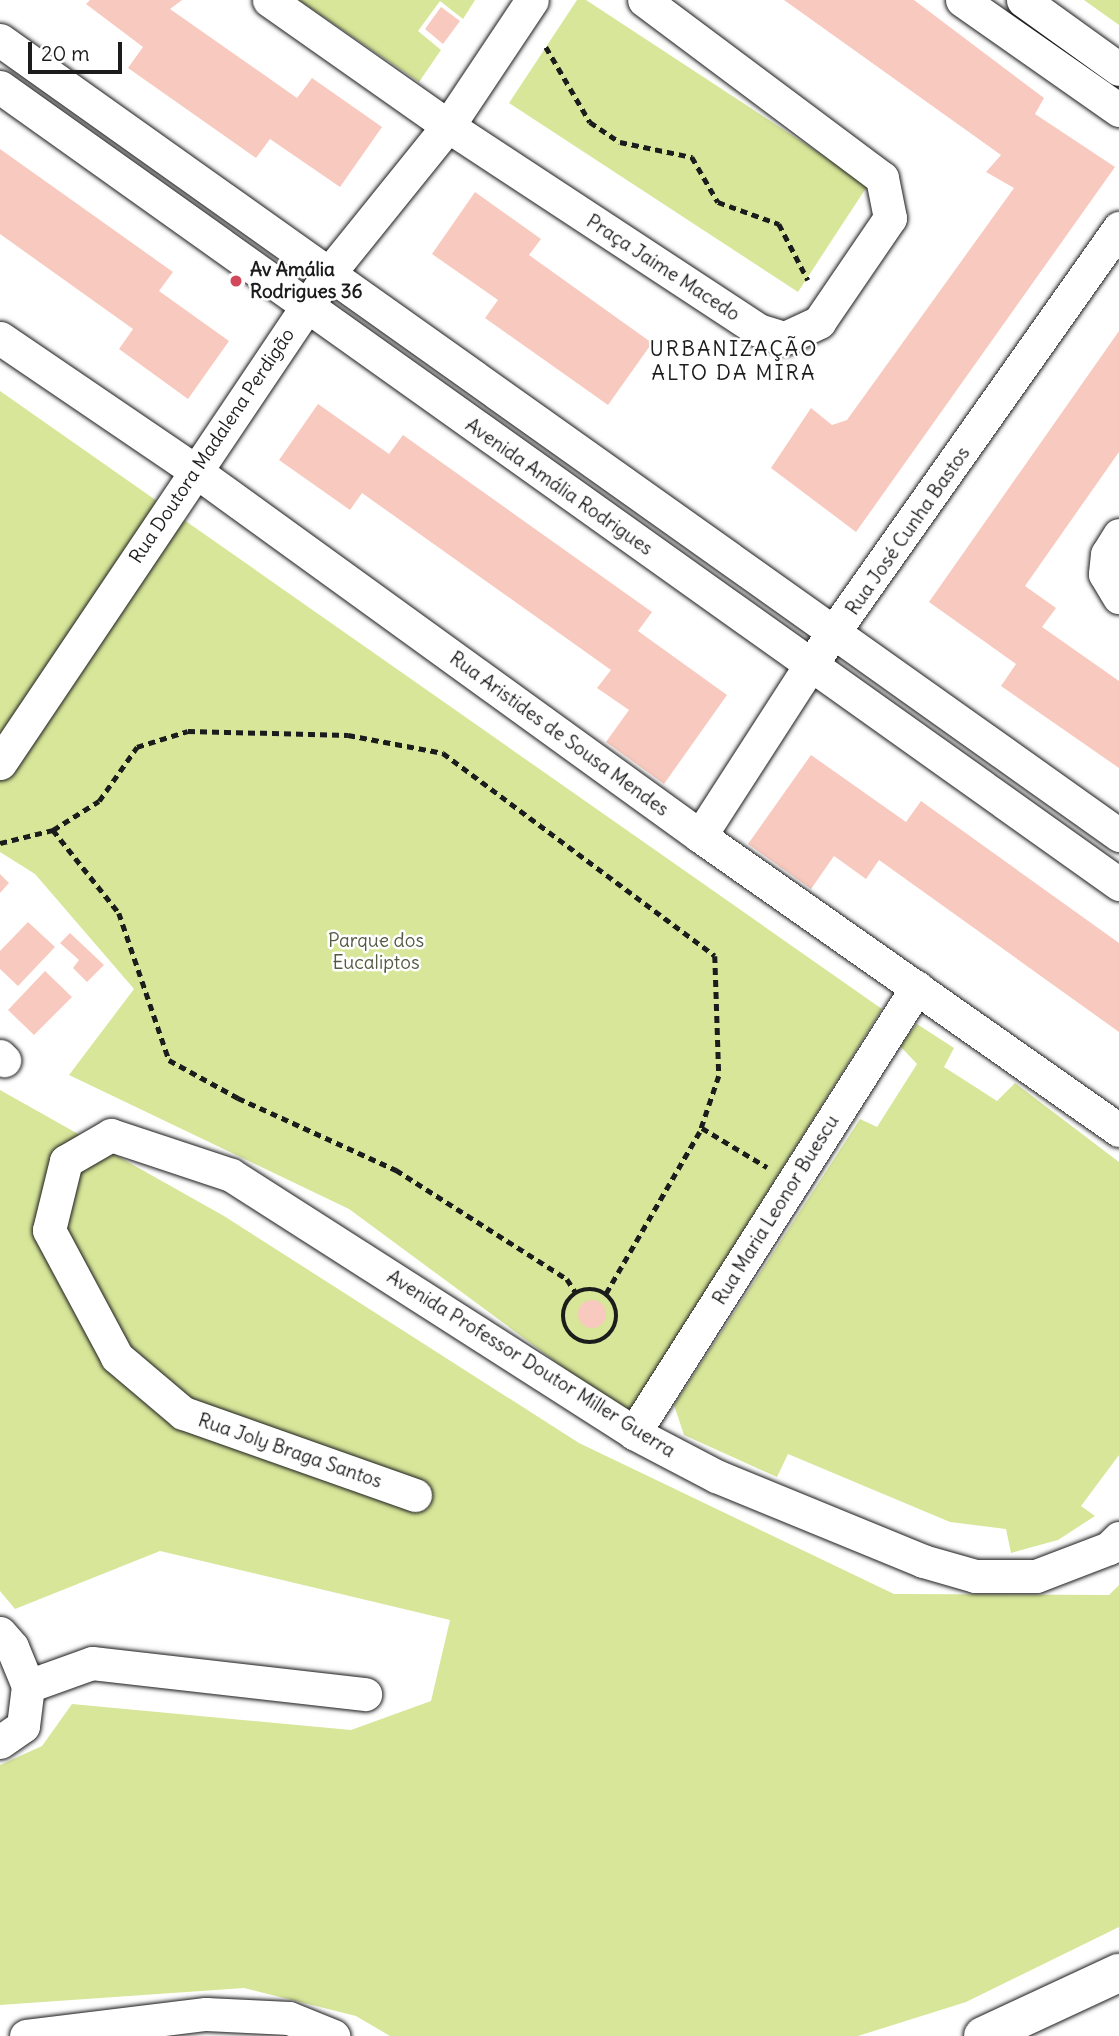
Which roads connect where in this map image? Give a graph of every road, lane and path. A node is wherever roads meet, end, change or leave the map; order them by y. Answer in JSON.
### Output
{"nodes":[{"id":1,"x":269,"y":0,"type":"edge"},
{"id":2,"x":532,"y":0,"type":"edge"},
{"id":3,"x":644,"y":0,"type":"edge"},
{"id":4,"x":962,"y":0,"type":"edge"},
{"id":5,"x":1023,"y":0,"type":"edge"},
{"id":6,"x":0,"y":40,"type":"edge"},
{"id":7,"x":547,"y":47,"type":"dead end"},
{"id":8,"x":1119,"y":69,"type":"edge"},
{"id":9,"x":0,"y":87,"type":"edge"},
{"id":10,"x":1119,"y":110,"type":"edge"},
{"id":11,"x":448,"y":126,"type":"junction"},
{"id":12,"x":1119,"y":228,"type":"edge"},
{"id":13,"x":330,"y":272,"type":"junction"},
{"id":14,"x":834,"y":300,"type":"junction"},
{"id":15,"x":306,"y":307,"type":"junction"},
{"id":16,"x":0,"y":338,"type":"edge"},
{"id":17,"x":194,"y":470,"type":"junction"},
{"id":18,"x":1119,"y":535,"type":"edge"},
{"id":19,"x":1119,"y":597,"type":"edge"},
{"id":20,"x":836,"y":632,"type":"junction"},
{"id":21,"x":811,"y":664,"type":"junction"},
{"id":22,"x":0,"y":763,"type":"edge"},
{"id":23,"x":52,"y":830,"type":"junction"},
{"id":24,"x":1119,"y":835,"type":"edge"},
{"id":25,"x":700,"y":836,"type":"junction"},
{"id":26,"x":0,"y":843,"type":"edge"},
{"id":27,"x":1119,"y":884,"type":"edge"},
{"id":28,"x":917,"y":987,"type":"junction"},
{"id":29,"x":702,"y":1128,"type":"junction"},
{"id":30,"x":1119,"y":1130,"type":"edge"},
{"id":31,"x":231,"y":1175,"type":"joint"},
{"id":32,"x":793,"y":1183,"type":"junction"},
{"id":33,"x":576,"y":1293,"type":"junction"},
{"id":34,"x":606,"y":1294,"type":"junction"},
{"id":35,"x":634,"y":1433,"type":"junction"},
{"id":36,"x":415,"y":1495,"type":"dead end"},
{"id":37,"x":1119,"y":1538,"type":"edge"},
{"id":38,"x":0,"y":1633,"type":"edge"},
{"id":39,"x":28,"y":1686,"type":"junction"},
{"id":40,"x":365,"y":1694,"type":"dead end"},
{"id":41,"x":0,"y":1742,"type":"edge"},
{"id":42,"x":1119,"y":1973,"type":"edge"},
{"id":43,"x":26,"y":2036,"type":"edge"},
{"id":44,"x":333,"y":2036,"type":"edge"},
{"id":45,"x":983,"y":2036,"type":"edge"}],
"edges":[{"from":1,"to":11,"type":"street","name":"Praça Jaime Macedo"},
{"from":2,"to":11,"type":"street","name":"Rua Doutora Madalena Perdigão"},
{"from":3,"to":14,"type":"street","name":"Praça Jaime Macedo"},
{"from":4,"to":10,"type":"street"},
{"from":5,"to":8,"type":"street"},
{"from":6,"to":13,"type":"street"},
{"from":7,"to":14,"type":"path"},
{"from":9,"to":15,"type":"street","name":"Avenida Amália Rodrigues"},
{"from":11,"to":13,"type":"street","name":"Rua Doutora Madalena Perdigão"},
{"from":11,"to":14,"type":"street","name":"Praça Jaime Macedo"},
{"from":12,"to":20,"type":"street","name":"Rua José Cunha Bastos"},
{"from":13,"to":15,"type":"street","name":"Rua Doutora Madalena Perdigão"},
{"from":13,"to":20,"type":"street"},
{"from":15,"to":17,"type":"street","name":"Rua Doutora Madalena Perdigão"},
{"from":15,"to":21,"type":"street","name":"Avenida Amália Rodrigues"},
{"from":16,"to":17,"type":"street","name":"Rua Aristides de Sousa Mendes"},
{"from":17,"to":22,"type":"street","name":"Rua Doutora Madalena Perdigão"},
{"from":17,"to":25,"type":"street","name":"Rua Aristides de Sousa Mendes"},
{"from":18,"to":19,"type":"street"},
{"from":20,"to":21,"type":"street","name":"Rua José Cunha Bastos"},
{"from":20,"to":24,"type":"street"},
{"from":21,"to":25,"type":"street","name":"Rua José Cunha Bastos"},
{"from":21,"to":27,"type":"street","name":"Avenida Amália Rodrigues"},
{"from":23,"to":26,"type":"path"},
{"from":23,"to":29,"type":"path"},
{"from":23,"to":33,"type":"path"},
{"from":25,"to":28,"type":"street","name":"Rua Aristides de Sousa Mendes"},
{"from":28,"to":30,"type":"street","name":"Rua Aristides de Sousa Mendes"},
{"from":28,"to":32,"type":"street","name":"Rua Maria Leonor Buescu"},
{"from":29,"to":32,"type":"path"},
{"from":29,"to":34,"type":"path"},
{"from":31,"to":35,"type":"street","name":"Avenida Professor Doutor Miller Guerra"},
{"from":31,"to":36,"type":"street","name":"Rua Joly Braga Santos"},
{"from":32,"to":35,"type":"street","name":"Rua Maria Leonor Buescu"},
{"from":33,"to":34,"type":"path"},
{"from":33,"to":34,"type":"path"},
{"from":35,"to":37,"type":"street","name":"Avenida Professor Doutor Miller Guerra"},
{"from":38,"to":39,"type":"street"},
{"from":39,"to":40,"type":"street"},
{"from":39,"to":41,"type":"street"},
{"from":42,"to":45,"type":"highway"},
{"from":43,"to":44,"type":"street"}]}
